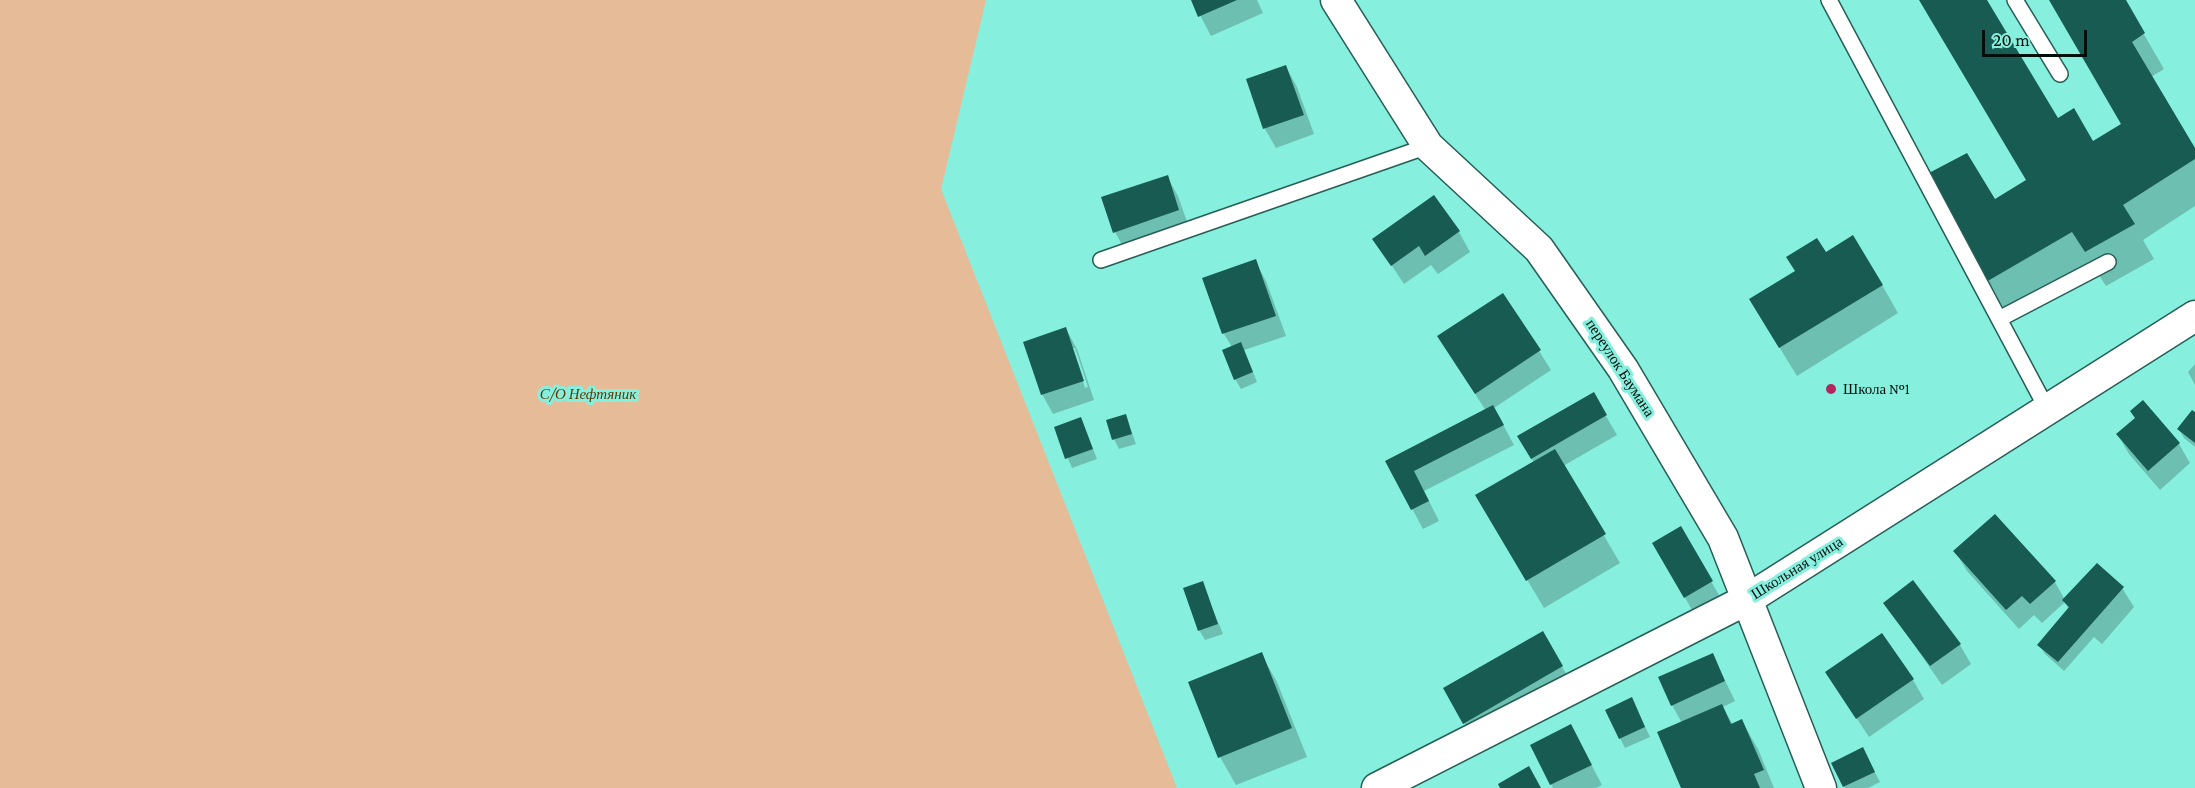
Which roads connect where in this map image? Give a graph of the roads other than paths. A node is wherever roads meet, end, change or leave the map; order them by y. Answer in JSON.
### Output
{"nodes":[{"id":1,"x":1336,"y":0,"type":"edge"},
{"id":2,"x":1828,"y":0,"type":"edge"},
{"id":3,"x":2015,"y":0,"type":"edge"},
{"id":4,"x":2060,"y":74,"type":"dead end"},
{"id":5,"x":1428,"y":146,"type":"junction"},
{"id":6,"x":1101,"y":260,"type":"dead end"},
{"id":7,"x":2108,"y":262,"type":"dead end"},
{"id":8,"x":2195,"y":316,"type":"edge"},
{"id":9,"x":1999,"y":319,"type":"junction"},
{"id":10,"x":2048,"y":409,"type":"junction"},
{"id":11,"x":1748,"y":599,"type":"junction"},
{"id":12,"x":1378,"y":787,"type":"edge"},
{"id":13,"x":1821,"y":788,"type":"edge"}],
"edges":[{"from":1,"to":5,"type":"street","name":"переулок Баумана"},
{"from":2,"to":9,"type":"lane"},
{"from":3,"to":4,"type":"lane"},
{"from":5,"to":6,"type":"lane"},
{"from":5,"to":11,"type":"street","name":"переулок Баумана"},
{"from":7,"to":9,"type":"lane"},
{"from":8,"to":10,"type":"street","name":"Школьная улица"},
{"from":9,"to":10,"type":"lane"},
{"from":10,"to":11,"type":"street","name":"Школьная улица"},
{"from":11,"to":12,"type":"street","name":"Школьная улица"},
{"from":11,"to":13,"type":"street","name":"переулок Баумана"}]}
